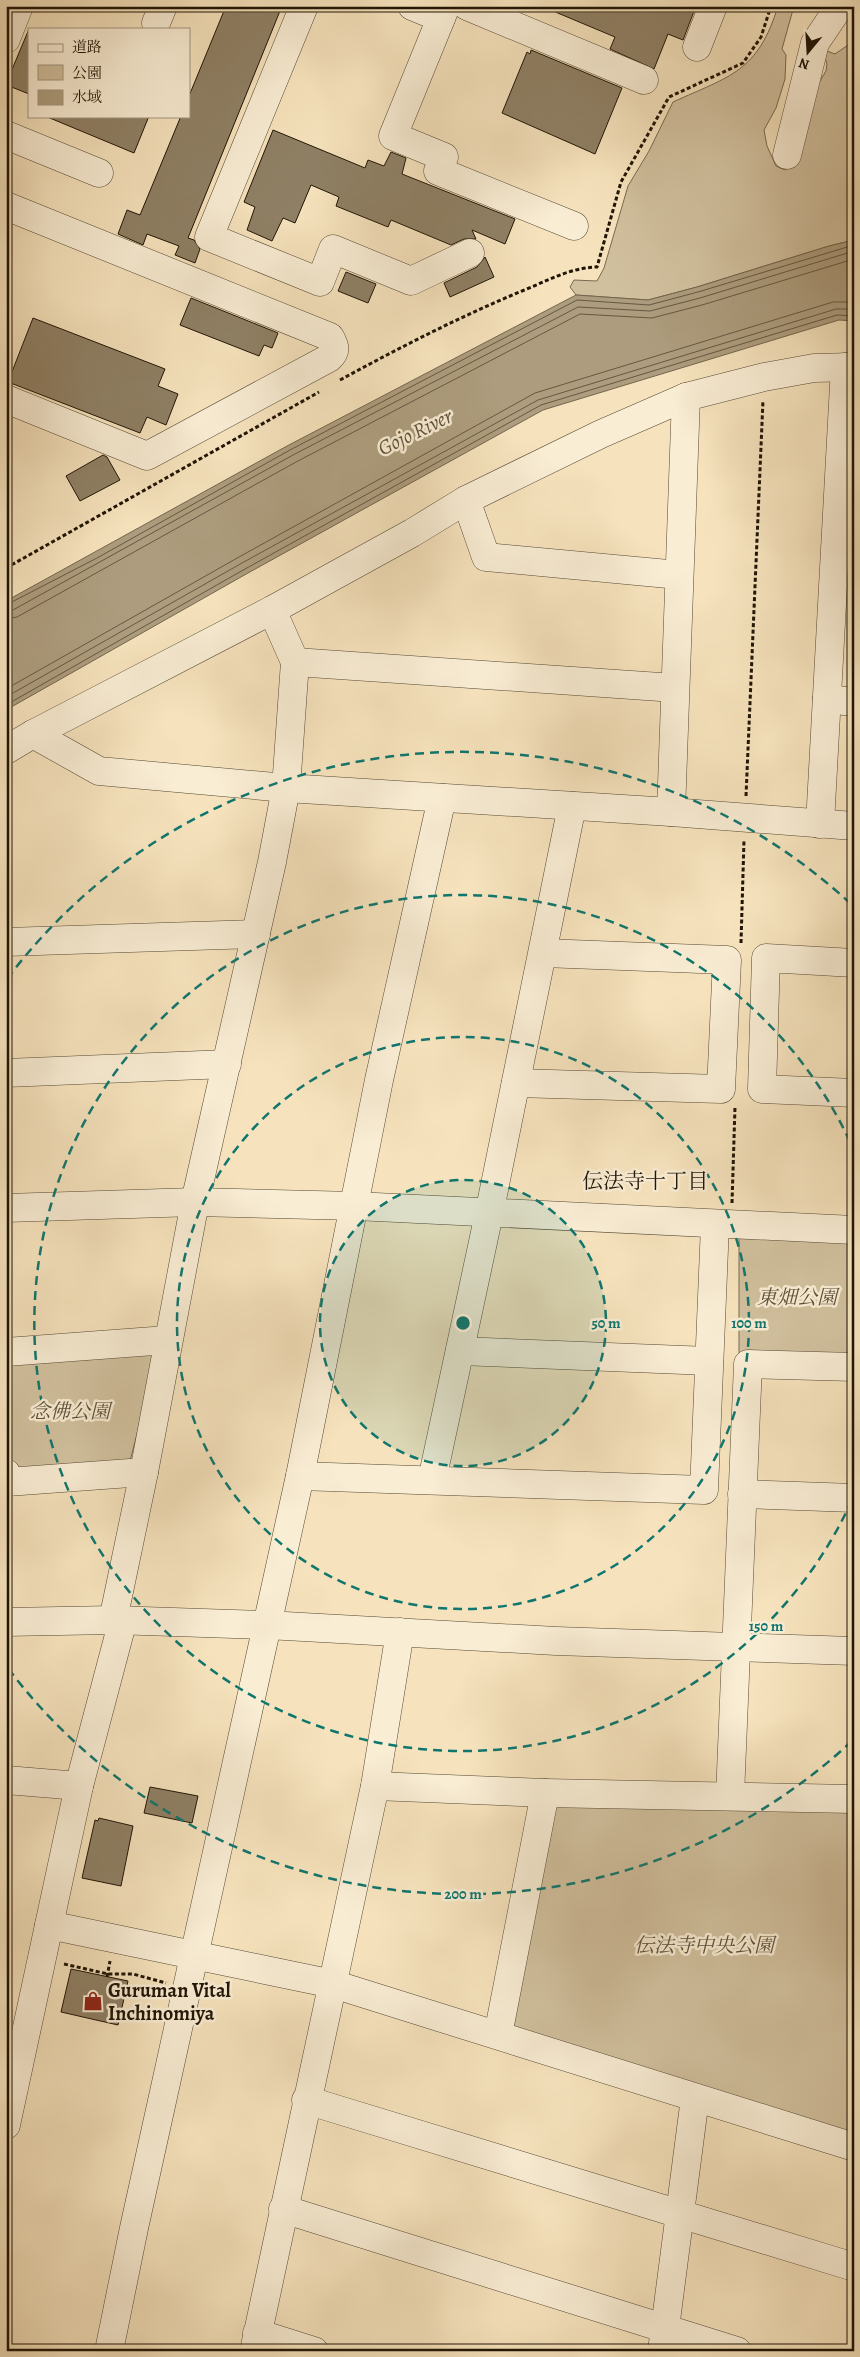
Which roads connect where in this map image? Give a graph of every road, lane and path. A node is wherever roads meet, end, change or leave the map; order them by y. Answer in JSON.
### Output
{"nodes":[{"id":1,"x":19,"y":6,"type":"edge"},
{"id":2,"x":304,"y":6,"type":"edge"},
{"id":3,"x":412,"y":6,"type":"edge"},
{"id":4,"x":467,"y":6,"type":"edge"},
{"id":5,"x":713,"y":6,"type":"edge"},
{"id":6,"x":771,"y":6,"type":"edge"},
{"id":7,"x":840,"y":6,"type":"edge"},
{"id":8,"x":443,"y":12,"type":"edge"},
{"id":9,"x":6,"y":39,"type":"edge"},
{"id":10,"x":697,"y":47,"type":"dead end"},
{"id":11,"x":644,"y":80,"type":"dead end"},
{"id":12,"x":6,"y":136,"type":"edge"},
{"id":13,"x":787,"y":155,"type":"dead end"},
{"id":14,"x":99,"y":173,"type":"dead end"},
{"id":15,"x":6,"y":206,"type":"edge"},
{"id":16,"x":574,"y":226,"type":"dead end"},
{"id":17,"x":470,"y":253,"type":"dead end"},
{"id":18,"x":849,"y":367,"type":"edge"},
{"id":19,"x":332,"y":385,"type":"dead end"},
{"id":20,"x":323,"y":390,"type":"dead end"},
{"id":21,"x":686,"y":397,"type":"junction"},
{"id":22,"x":6,"y":399,"type":"edge"},
{"id":23,"x":846,"y":471,"type":"edge"},
{"id":24,"x":466,"y":500,"type":"junction"},
{"id":25,"x":6,"y":568,"type":"edge"},
{"id":26,"x":679,"y":575,"type":"junction"},
{"id":27,"x":843,"y":588,"type":"edge"},
{"id":28,"x":272,"y":610,"type":"junction"},
{"id":29,"x":295,"y":662,"type":"junction"},
{"id":30,"x":675,"y":688,"type":"junction"},
{"id":31,"x":827,"y":700,"type":"junction"},
{"id":32,"x":854,"y":702,"type":"edge"},
{"id":33,"x":33,"y":734,"type":"junction"},
{"id":34,"x":6,"y":750,"type":"edge"},
{"id":35,"x":286,"y":788,"type":"junction"},
{"id":36,"x":442,"y":798,"type":"junction"},
{"id":37,"x":572,"y":806,"type":"junction"},
{"id":38,"x":671,"y":812,"type":"junction"},
{"id":39,"x":820,"y":824,"type":"junction"},
{"id":40,"x":854,"y":826,"type":"edge"},
{"id":41,"x":256,"y":934,"type":"junction"},
{"id":42,"x":6,"y":942,"type":"edge"},
{"id":43,"x":543,"y":953,"type":"junction"},
{"id":44,"x":854,"y":963,"type":"edge"},
{"id":45,"x":227,"y":1064,"type":"junction"},
{"id":46,"x":6,"y":1073,"type":"edge"},
{"id":47,"x":516,"y":1083,"type":"junction"},
{"id":48,"x":854,"y":1093,"type":"edge"},
{"id":49,"x":195,"y":1202,"type":"junction"},
{"id":50,"x":355,"y":1206,"type":"junction"},
{"id":51,"x":6,"y":1208,"type":"edge"},
{"id":52,"x":489,"y":1214,"type":"junction"},
{"id":53,"x":715,"y":1225,"type":"junction"},
{"id":54,"x":854,"y":1230,"type":"edge"},
{"id":55,"x":167,"y":1340,"type":"junction"},
{"id":56,"x":460,"y":1351,"type":"junction"},
{"id":57,"x":6,"y":1352,"type":"edge"},
{"id":58,"x":709,"y":1361,"type":"junction"},
{"id":59,"x":854,"y":1367,"type":"edge"},
{"id":60,"x":144,"y":1472,"type":"junction"},
{"id":61,"x":300,"y":1476,"type":"junction"},
{"id":62,"x":7,"y":1479,"type":"edge"},
{"id":63,"x":432,"y":1480,"type":"junction"},
{"id":64,"x":742,"y":1494,"type":"junction"},
{"id":65,"x":854,"y":1498,"type":"edge"},
{"id":66,"x":118,"y":1620,"type":"junction"},
{"id":67,"x":6,"y":1622,"type":"edge"},
{"id":68,"x":267,"y":1624,"type":"junction"},
{"id":69,"x":400,"y":1632,"type":"junction"},
{"id":70,"x":736,"y":1647,"type":"junction"},
{"id":71,"x":854,"y":1651,"type":"edge"},
{"id":72,"x":6,"y":1780,"type":"edge"},
{"id":73,"x":79,"y":1786,"type":"junction"},
{"id":74,"x":375,"y":1786,"type":"junction"},
{"id":75,"x":545,"y":1793,"type":"junction"},
{"id":76,"x":730,"y":1796,"type":"junction"},
{"id":77,"x":854,"y":1799,"type":"edge"},
{"id":78,"x":49,"y":1925,"type":"junction"},
{"id":79,"x":194,"y":1957,"type":"junction"},
{"id":80,"x":63,"y":1964,"type":"dead end"},
{"id":81,"x":170,"y":1984,"type":"dead end"},
{"id":82,"x":333,"y":1984,"type":"junction"},
{"id":83,"x":498,"y":2035,"type":"junction"},
{"id":84,"x":694,"y":2098,"type":"junction"},
{"id":85,"x":306,"y":2100,"type":"junction"},
{"id":86,"x":6,"y":2124,"type":"edge"},
{"id":87,"x":854,"y":2147,"type":"edge"},
{"id":88,"x":283,"y":2210,"type":"junction"},
{"id":89,"x":679,"y":2214,"type":"junction"},
{"id":90,"x":854,"y":2267,"type":"edge"},
{"id":91,"x":663,"y":2339,"type":"edge"},
{"id":92,"x":255,"y":2342,"type":"edge"},
{"id":93,"x":109,"y":2351,"type":"edge"},
{"id":94,"x":314,"y":2351,"type":"edge"},
{"id":95,"x":737,"y":2351,"type":"edge"}],
"edges":[{"from":1,"to":9,"type":"street"},
{"from":2,"to":17,"type":"street"},
{"from":3,"to":8,"type":"street"},
{"from":4,"to":11,"type":"street"},
{"from":5,"to":10,"type":"street"},
{"from":6,"to":19,"type":"path"},
{"from":7,"to":13,"type":"street"},
{"from":8,"to":16,"type":"street"},
{"from":12,"to":14,"type":"street"},
{"from":15,"to":22,"type":"street"},
{"from":18,"to":21,"type":"street"},
{"from":18,"to":23,"type":"street"},
{"from":20,"to":25,"type":"path"},
{"from":21,"to":24,"type":"street"},
{"from":21,"to":26,"type":"street"},
{"from":23,"to":27,"type":"street"},
{"from":24,"to":26,"type":"street"},
{"from":24,"to":28,"type":"street"},
{"from":26,"to":30,"type":"street"},
{"from":27,"to":31,"type":"street"},
{"from":28,"to":29,"type":"street"},
{"from":28,"to":33,"type":"street"},
{"from":29,"to":30,"type":"street"},
{"from":29,"to":35,"type":"street"},
{"from":30,"to":38,"type":"street"},
{"from":31,"to":32,"type":"street"},
{"from":31,"to":39,"type":"street"},
{"from":33,"to":34,"type":"street"},
{"from":33,"to":35,"type":"street"},
{"from":35,"to":36,"type":"street"},
{"from":35,"to":41,"type":"street"},
{"from":36,"to":37,"type":"street"},
{"from":36,"to":50,"type":"street"},
{"from":37,"to":38,"type":"street"},
{"from":37,"to":43,"type":"street"},
{"from":38,"to":39,"type":"street"},
{"from":39,"to":40,"type":"street"},
{"from":41,"to":42,"type":"street"},
{"from":41,"to":45,"type":"street"},
{"from":43,"to":47,"type":"street"},
{"from":43,"to":47,"type":"street"},
{"from":44,"to":48,"type":"street"},
{"from":45,"to":46,"type":"street"},
{"from":45,"to":49,"type":"street"},
{"from":47,"to":52,"type":"street"},
{"from":49,"to":50,"type":"street"},
{"from":49,"to":51,"type":"street"},
{"from":49,"to":55,"type":"street"},
{"from":50,"to":52,"type":"street"},
{"from":50,"to":61,"type":"street"},
{"from":52,"to":53,"type":"street"},
{"from":52,"to":56,"type":"street"},
{"from":53,"to":54,"type":"street"},
{"from":53,"to":58,"type":"street"},
{"from":55,"to":57,"type":"street"},
{"from":55,"to":60,"type":"street"},
{"from":56,"to":58,"type":"street"},
{"from":56,"to":63,"type":"street"},
{"from":58,"to":63,"type":"street"},
{"from":59,"to":64,"type":"street"},
{"from":60,"to":62,"type":"street"},
{"from":60,"to":66,"type":"street"},
{"from":61,"to":63,"type":"street"},
{"from":61,"to":68,"type":"street"},
{"from":64,"to":65,"type":"street"},
{"from":64,"to":70,"type":"street"},
{"from":66,"to":67,"type":"street"},
{"from":66,"to":68,"type":"street"},
{"from":66,"to":73,"type":"street"},
{"from":68,"to":69,"type":"street"},
{"from":68,"to":79,"type":"street"},
{"from":69,"to":70,"type":"street"},
{"from":69,"to":74,"type":"street"},
{"from":70,"to":71,"type":"street"},
{"from":70,"to":76,"type":"street"},
{"from":72,"to":73,"type":"street"},
{"from":73,"to":78,"type":"street"},
{"from":74,"to":75,"type":"street"},
{"from":74,"to":82,"type":"street"},
{"from":75,"to":76,"type":"street"},
{"from":75,"to":83,"type":"street"},
{"from":76,"to":77,"type":"street"},
{"from":78,"to":79,"type":"street"},
{"from":78,"to":86,"type":"street"},
{"from":79,"to":82,"type":"street"},
{"from":79,"to":93,"type":"street"},
{"from":80,"to":81,"type":"path"},
{"from":82,"to":83,"type":"street"},
{"from":82,"to":85,"type":"street"},
{"from":83,"to":84,"type":"street"},
{"from":84,"to":87,"type":"street"},
{"from":84,"to":89,"type":"street"},
{"from":85,"to":88,"type":"street"},
{"from":85,"to":89,"type":"street"},
{"from":88,"to":91,"type":"street"},
{"from":88,"to":92,"type":"street"},
{"from":89,"to":90,"type":"street"},
{"from":89,"to":91,"type":"street"},
{"from":91,"to":95,"type":"street"},
{"from":92,"to":94,"type":"street"}]}
